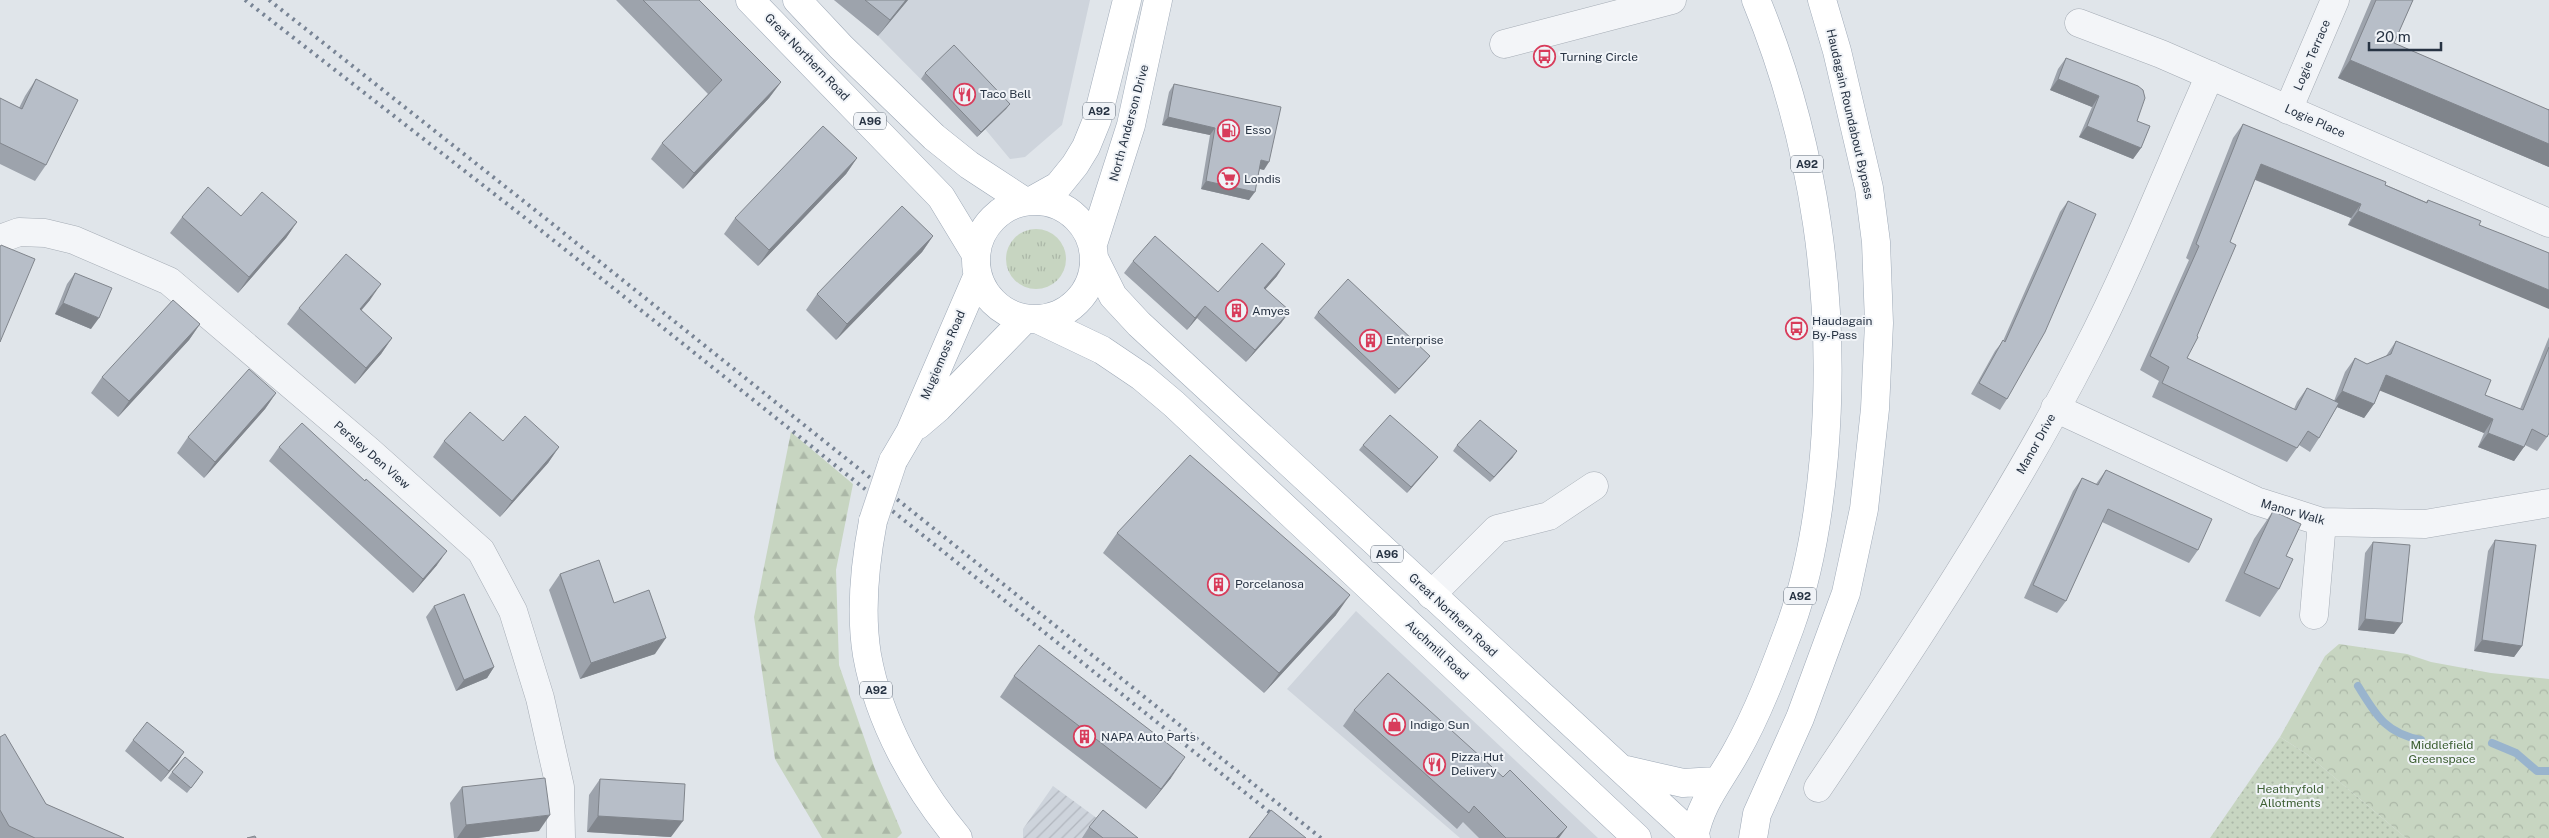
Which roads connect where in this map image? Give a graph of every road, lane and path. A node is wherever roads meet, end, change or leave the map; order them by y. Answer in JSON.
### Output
{"nodes":[{"id":1,"x":750,"y":0,"type":"edge"},
{"id":2,"x":797,"y":0,"type":"edge"},
{"id":3,"x":1127,"y":0,"type":"edge"},
{"id":4,"x":1158,"y":0,"type":"edge"},
{"id":5,"x":1672,"y":0,"type":"edge"},
{"id":6,"x":1756,"y":0,"type":"edge"},
{"id":7,"x":1822,"y":0,"type":"edge"},
{"id":8,"x":2335,"y":0,"type":"edge"},
{"id":9,"x":2079,"y":23,"type":"dead end"},
{"id":10,"x":1504,"y":44,"type":"dead end"},
{"id":11,"x":2210,"y":75,"type":"junction"},
{"id":12,"x":2288,"y":110,"type":"junction"},
{"id":13,"x":1028,"y":200,"type":"junction"},
{"id":14,"x":2549,"y":223,"type":"edge"},
{"id":15,"x":0,"y":239,"type":"edge"},
{"id":16,"x":1094,"y":252,"type":"junction"},
{"id":17,"x":976,"y":265,"type":"junction"},
{"id":18,"x":1031,"y":319,"type":"junction"},
{"id":19,"x":2055,"y":408,"type":"junction"},
{"id":20,"x":910,"y":432,"type":"junction"},
{"id":21,"x":1594,"y":486,"type":"dead end"},
{"id":22,"x":2549,"y":503,"type":"edge"},
{"id":23,"x":2322,"y":522,"type":"junction"},
{"id":24,"x":1431,"y":594,"type":"junction"},
{"id":25,"x":2314,"y":615,"type":"dead end"},
{"id":26,"x":1622,"y":769,"type":"junction"},
{"id":27,"x":1716,"y":781,"type":"junction"},
{"id":28,"x":1818,"y":788,"type":"dead end"},
{"id":29,"x":1695,"y":837,"type":"edge"},
{"id":30,"x":561,"y":838,"type":"edge"},
{"id":31,"x":958,"y":838,"type":"edge"},
{"id":32,"x":1637,"y":838,"type":"edge"},
{"id":33,"x":1753,"y":838,"type":"edge"}],
"edges":[{"from":1,"to":17,"type":"main road","name":"Great Northern Road","number":"A96"},
{"from":2,"to":13,"type":"main road","number":"A96"},
{"from":3,"to":13,"type":"main road","number":"A92"},
{"from":4,"to":16,"type":"main road","name":"North Anderson Drive","number":"A92"},
{"from":5,"to":10,"type":"street"},
{"from":6,"to":27,"type":"main road","number":"A92"},
{"from":7,"to":33,"type":"main road","name":"Haudagain Roundabout Bypass"},
{"from":8,"to":12,"type":"street","name":"Logie Terrace"},
{"from":9,"to":11,"type":"street","name":"Logie Place"},
{"from":11,"to":12,"type":"street","name":"Logie Place"},
{"from":11,"to":19,"type":"street","name":"Manor Drive"},
{"from":12,"to":14,"type":"street","name":"Logie Place"},
{"from":13,"to":16,"type":"main road"},
{"from":13,"to":17,"type":"main road","number":"A92"},
{"from":15,"to":30,"type":"street","name":"Persley Den View"},
{"from":16,"to":18,"type":"main road","number":"A92"},
{"from":16,"to":24,"type":"main road","name":"Great Northern Road","number":"A96"},
{"from":17,"to":18,"type":"main road"},
{"from":17,"to":20,"type":"main road","name":"Mugiemoss Road","number":"A92"},
{"from":18,"to":20,"type":"main road","name":"Mugiemoss Road","number":"A92"},
{"from":18,"to":32,"type":"main road","name":"Auchmill Road","number":"A96"},
{"from":19,"to":23,"type":"street","name":"Manor Walk"},
{"from":19,"to":28,"type":"street","name":"Manor Drive"},
{"from":20,"to":31,"type":"main road","name":"Mugiemoss Road","number":"A92","bridge":true},
{"from":21,"to":24,"type":"street"},
{"from":22,"to":23,"type":"street","name":"Manor Walk"},
{"from":23,"to":25,"type":"street"},
{"from":24,"to":26,"type":"main road","name":"Great Northern Road","number":"A96"},
{"from":26,"to":27,"type":"main road"},
{"from":26,"to":29,"type":"main road","name":"Great Northern Road","number":"A96"},
{"from":27,"to":29,"type":"main road","number":"A92"}]}
